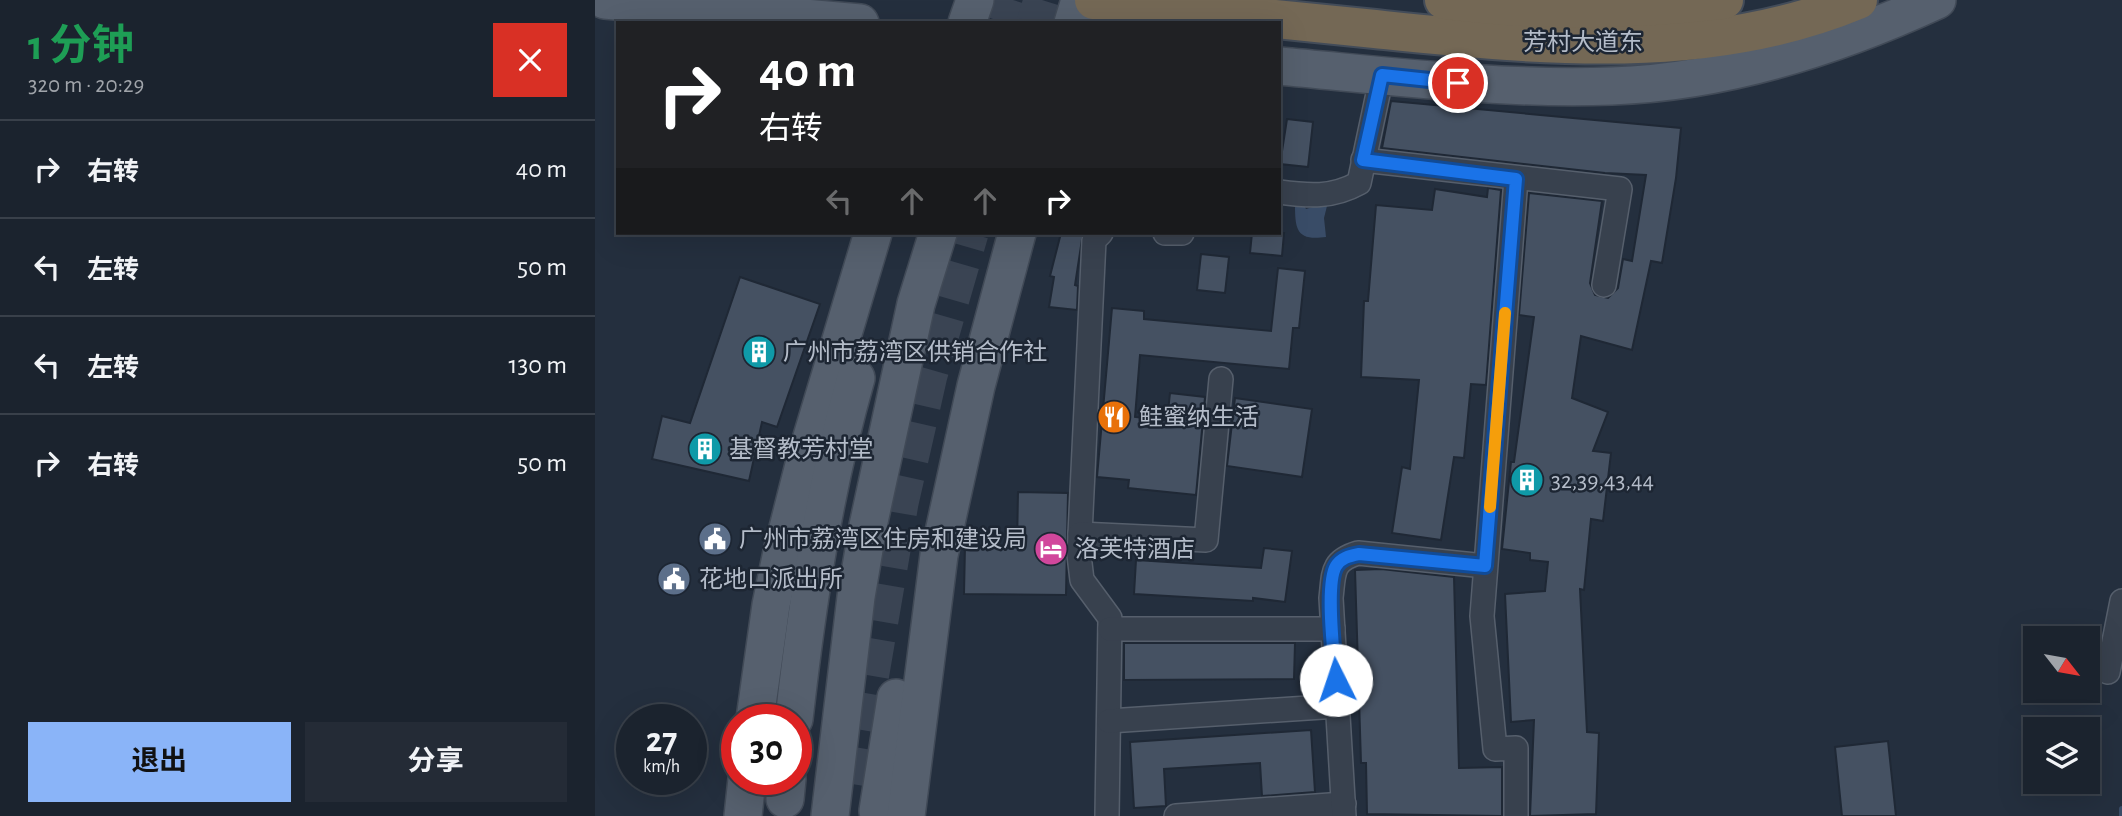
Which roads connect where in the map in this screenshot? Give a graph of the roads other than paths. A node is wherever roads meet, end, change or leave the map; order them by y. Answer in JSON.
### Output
{"nodes":[{"id":1,"x":605,"y":0,"type":"edge"},
{"id":2,"x":975,"y":0,"type":"edge"},
{"id":3,"x":1080,"y":0,"type":"edge"},
{"id":4,"x":1094,"y":0,"type":"edge"},
{"id":5,"x":1444,"y":0,"type":"edge"},
{"id":6,"x":1724,"y":0,"type":"edge"},
{"id":7,"x":1857,"y":0,"type":"edge"},
{"id":8,"x":1937,"y":0,"type":"edge"},
{"id":9,"x":774,"y":7,"type":"edge"},
{"id":10,"x":849,"y":21,"type":"edge"},
{"id":11,"x":968,"y":21,"type":"edge"},
{"id":12,"x":1074,"y":21,"type":"edge"},
{"id":13,"x":1281,"y":66,"type":"edge"},
{"id":14,"x":1382,"y":75,"type":"junction"},
{"id":15,"x":1363,"y":160,"type":"junction"},
{"id":16,"x":1516,"y":179,"type":"junction"},
{"id":17,"x":1281,"y":191,"type":"edge"},
{"id":18,"x":872,"y":235,"type":"edge"},
{"id":19,"x":898,"y":235,"type":"edge"},
{"id":20,"x":937,"y":235,"type":"edge"},
{"id":21,"x":1000,"y":235,"type":"edge"},
{"id":22,"x":1016,"y":235,"type":"edge"},
{"id":23,"x":1099,"y":235,"type":"edge"},
{"id":24,"x":1604,"y":285,"type":"dead end"},
{"id":25,"x":1221,"y":379,"type":"dead end"},
{"id":26,"x":1080,"y":534,"type":"junction"},
{"id":27,"x":1485,"y":566,"type":"junction"},
{"id":28,"x":2122,"y":601,"type":"edge"},
{"id":29,"x":1110,"y":629,"type":"junction"},
{"id":30,"x":1332,"y":629,"type":"junction"},
{"id":31,"x":2108,"y":672,"type":"dead end"},
{"id":32,"x":757,"y":704,"type":"edge"},
{"id":33,"x":796,"y":704,"type":"edge"},
{"id":34,"x":1338,"y":706,"type":"junction"},
{"id":35,"x":1109,"y":721,"type":"junction"},
{"id":36,"x":745,"y":795,"type":"edge"},
{"id":37,"x":1344,"y":810,"type":"edge"},
{"id":38,"x":892,"y":813,"type":"edge"},
{"id":39,"x":743,"y":816,"type":"edge"},
{"id":40,"x":830,"y":816,"type":"edge"},
{"id":41,"x":1107,"y":816,"type":"edge"},
{"id":42,"x":1176,"y":816,"type":"edge"},
{"id":43,"x":1516,"y":816,"type":"edge"}],
"edges":[{"from":1,"to":9,"type":"main road"},
{"from":2,"to":11,"type":"main road"},
{"from":3,"to":12,"type":"main road"},
{"from":4,"to":7,"type":"highway","name":"芳村大道东"},
{"from":5,"to":6,"type":"highway","name":"芳村大道东"},
{"from":8,"to":14,"type":"main road","name":"芳村大道东"},
{"from":9,"to":10,"type":"main road"},
{"from":13,"to":14,"type":"main road","name":"芳村大道东"},
{"from":14,"to":15,"type":"street"},
{"from":15,"to":16,"type":"street"},
{"from":15,"to":17,"type":"street"},
{"from":16,"to":24,"type":"street"},
{"from":16,"to":27,"type":"street"},
{"from":18,"to":32,"type":"main road"},
{"from":19,"to":33,"type":"main road"},
{"from":20,"to":40,"type":"main road"},
{"from":21,"to":38,"type":"main road"},
{"from":22,"to":38,"type":"main road"},
{"from":23,"to":26,"type":"street"},
{"from":25,"to":26,"type":"street"},
{"from":26,"to":29,"type":"street"},
{"from":27,"to":30,"type":"street"},
{"from":27,"to":43,"type":"street"},
{"from":28,"to":31,"type":"street"},
{"from":29,"to":30,"type":"street"},
{"from":29,"to":35,"type":"street"},
{"from":30,"to":34,"type":"street"},
{"from":34,"to":35,"type":"street"},
{"from":34,"to":37,"type":"street"},
{"from":35,"to":41,"type":"street"},
{"from":36,"to":39,"type":"main road"},
{"from":37,"to":42,"type":"street"}]}
